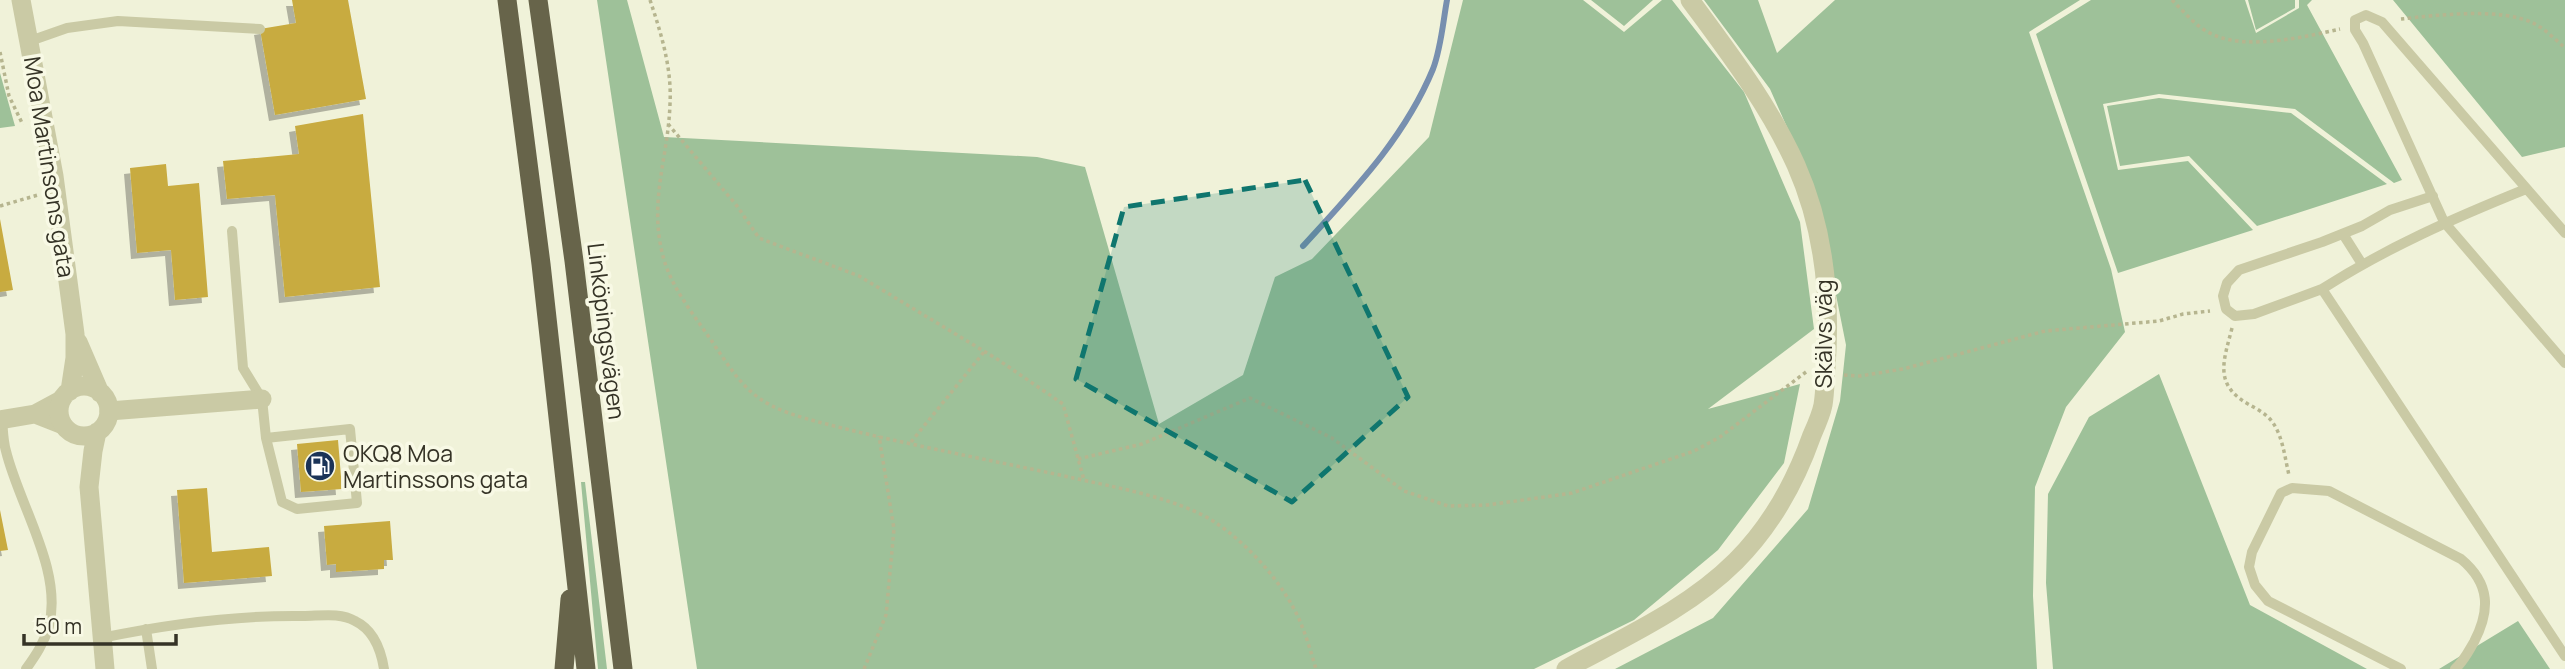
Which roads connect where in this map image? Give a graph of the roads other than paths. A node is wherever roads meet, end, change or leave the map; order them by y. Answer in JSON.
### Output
{"nodes":[{"id":1,"x":21,"y":0,"type":"edge"},
{"id":2,"x":507,"y":0,"type":"edge"},
{"id":3,"x":538,"y":0,"type":"edge"},
{"id":4,"x":1690,"y":0,"type":"edge"},
{"id":5,"x":260,"y":29,"type":"dead end"},
{"id":6,"x":30,"y":41,"type":"junction"},
{"id":7,"x":2526,"y":189,"type":"junction"},
{"id":8,"x":2432,"y":196,"type":"junction"},
{"id":9,"x":2444,"y":222,"type":"junction"},
{"id":10,"x":232,"y":231,"type":"dead end"},
{"id":11,"x":2565,"y":233,"type":"edge"},
{"id":12,"x":2343,"y":234,"type":"junction"},
{"id":13,"x":2362,"y":264,"type":"junction"},
{"id":14,"x":2322,"y":289,"type":"junction"},
{"id":15,"x":75,"y":334,"type":"junction"},
{"id":16,"x":2565,"y":363,"type":"edge"},
{"id":17,"x":100,"y":393,"type":"junction"},
{"id":18,"x":66,"y":395,"type":"junction"},
{"id":19,"x":262,"y":399,"type":"junction"},
{"id":20,"x":109,"y":411,"type":"junction"},
{"id":21,"x":34,"y":414,"type":"junction"},
{"id":22,"x":1,"y":419,"type":"edge"},
{"id":23,"x":67,"y":429,"type":"junction"},
{"id":24,"x":97,"y":432,"type":"junction"},
{"id":25,"x":266,"y":438,"type":"junction"},
{"id":26,"x":89,"y":487,"type":"junction"},
{"id":27,"x":573,"y":556,"type":"junction"},
{"id":28,"x":617,"y":611,"type":"junction"},
{"id":29,"x":146,"y":629,"type":"junction"},
{"id":30,"x":101,"y":638,"type":"junction"},
{"id":31,"x":2565,"y":656,"type":"edge"},
{"id":32,"x":26,"y":669,"type":"edge"},
{"id":33,"x":103,"y":669,"type":"edge"},
{"id":34,"x":152,"y":669,"type":"edge"},
{"id":35,"x":384,"y":669,"type":"edge"},
{"id":36,"x":564,"y":669,"type":"edge"},
{"id":37,"x":586,"y":669,"type":"edge"},
{"id":38,"x":623,"y":669,"type":"edge"},
{"id":39,"x":634,"y":669,"type":"edge"},
{"id":40,"x":1566,"y":669,"type":"edge"},
{"id":41,"x":2401,"y":669,"type":"edge"},
{"id":42,"x":2455,"y":669,"type":"edge"}],
"edges":[{"from":1,"to":6,"type":"street","name":"Moa Martinsons gata"},
{"from":2,"to":27,"type":"highway"},
{"from":3,"to":28,"type":"highway","name":"Linköpingsvägen"},
{"from":4,"to":40,"type":"street","name":"Skälvs väg"},
{"from":5,"to":6,"type":"lane"},
{"from":6,"to":15,"type":"street","name":"Moa Martinsons gata"},
{"from":7,"to":8,"type":"lane"},
{"from":7,"to":9,"type":"lane"},
{"from":7,"to":11,"type":"lane"},
{"from":8,"to":9,"type":"lane"},
{"from":8,"to":12,"type":"lane"},
{"from":9,"to":13,"type":"lane"},
{"from":9,"to":16,"type":"lane"},
{"from":10,"to":19,"type":"lane"},
{"from":12,"to":13,"type":"lane"},
{"from":12,"to":14,"type":"lane"},
{"from":13,"to":14,"type":"lane"},
{"from":14,"to":31,"type":"lane"},
{"from":15,"to":17,"type":"street","name":"Moa Martinsons gata"},
{"from":15,"to":18,"type":"street","name":"Moa Martinsons gata"},
{"from":17,"to":18,"type":"street"},
{"from":17,"to":20,"type":"street"},
{"from":18,"to":21,"type":"street"},
{"from":18,"to":23,"type":"street"},
{"from":19,"to":20,"type":"street"},
{"from":19,"to":25,"type":"lane"},
{"from":20,"to":24,"type":"street"},
{"from":21,"to":22,"type":"street"},
{"from":21,"to":23,"type":"street"},
{"from":22,"to":32,"type":"lane"},
{"from":23,"to":24,"type":"street"},
{"from":23,"to":26,"type":"street"},
{"from":24,"to":26,"type":"street"},
{"from":25,"to":25,"type":"lane"},
{"from":26,"to":30,"type":"street"},
{"from":27,"to":36,"type":"highway"},
{"from":27,"to":37,"type":"highway"},
{"from":28,"to":38,"type":"highway","name":"Linköpingsvägen"},
{"from":28,"to":39,"type":"highway"},
{"from":29,"to":30,"type":"lane"},
{"from":29,"to":34,"type":"lane"},
{"from":29,"to":35,"type":"lane"},
{"from":30,"to":33,"type":"street"},
{"from":41,"to":42,"type":"lane"}]}
